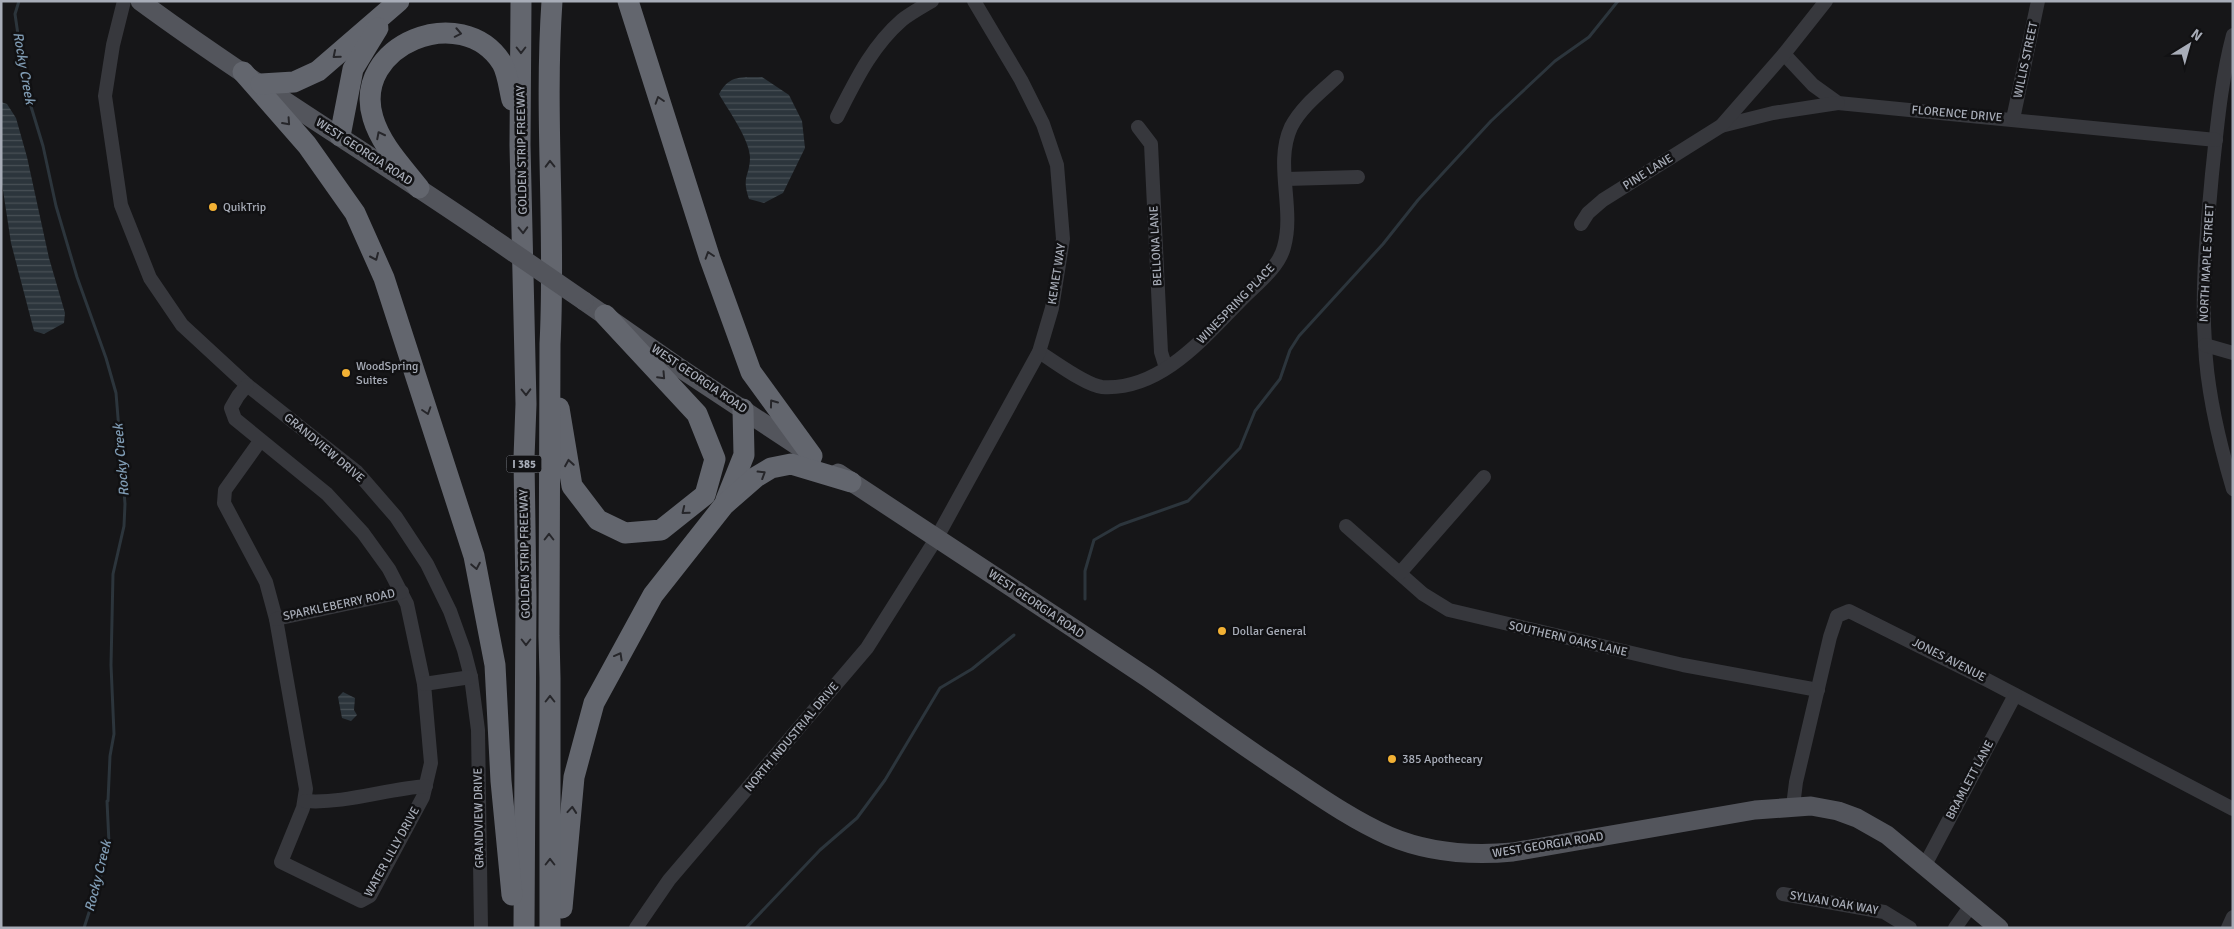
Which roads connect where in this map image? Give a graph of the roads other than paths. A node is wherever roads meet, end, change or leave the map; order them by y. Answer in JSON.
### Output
{"nodes":[{"id":1,"x":124,"y":1,"type":"edge"},
{"id":2,"x":140,"y":1,"type":"edge"},
{"id":3,"x":521,"y":1,"type":"edge"},
{"id":4,"x":552,"y":1,"type":"edge"},
{"id":5,"x":628,"y":1,"type":"edge"},
{"id":6,"x":932,"y":1,"type":"edge"},
{"id":7,"x":974,"y":1,"type":"edge"},
{"id":8,"x":1826,"y":1,"type":"edge"},
{"id":9,"x":2038,"y":1,"type":"edge"},
{"id":10,"x":393,"y":7,"type":"edge"},
{"id":11,"x":2233,"y":35,"type":"edge"},
{"id":12,"x":1784,"y":54,"type":"junction"},
{"id":13,"x":243,"y":72,"type":"junction"},
{"id":14,"x":1337,"y":77,"type":"dead end"},
{"id":15,"x":261,"y":84,"type":"junction"},
{"id":16,"x":1838,"y":103,"type":"junction"},
{"id":17,"x":837,"y":117,"type":"dead end"},
{"id":18,"x":2012,"y":119,"type":"junction"},
{"id":19,"x":1721,"y":126,"type":"junction"},
{"id":20,"x":1138,"y":127,"type":"dead end"},
{"id":21,"x":340,"y":136,"type":"junction"},
{"id":22,"x":2216,"y":140,"type":"junction"},
{"id":23,"x":520,"y":145,"type":"junction"},
{"id":24,"x":1358,"y":177,"type":"dead end"},
{"id":25,"x":1286,"y":179,"type":"junction"},
{"id":26,"x":419,"y":188,"type":"junction"},
{"id":27,"x":1581,"y":224,"type":"dead end"},
{"id":28,"x":605,"y":315,"type":"junction"},
{"id":29,"x":550,"y":344,"type":"junction"},
{"id":30,"x":2205,"y":345,"type":"junction"},
{"id":31,"x":1039,"y":352,"type":"junction"},
{"id":32,"x":2233,"y":353,"type":"edge"},
{"id":33,"x":1166,"y":368,"type":"junction"},
{"id":34,"x":248,"y":385,"type":"junction"},
{"id":35,"x":743,"y":409,"type":"junction"},
{"id":36,"x":260,"y":441,"type":"junction"},
{"id":37,"x":812,"y":456,"type":"junction"},
{"id":38,"x":2230,"y":473,"type":"edge"},
{"id":39,"x":1484,"y":477,"type":"dead end"},
{"id":40,"x":851,"y":482,"type":"junction"},
{"id":41,"x":2233,"y":489,"type":"edge"},
{"id":42,"x":724,"y":505,"type":"junction"},
{"id":43,"x":1346,"y":526,"type":"dead end"},
{"id":44,"x":936,"y":539,"type":"junction"},
{"id":45,"x":1400,"y":573,"type":"junction"},
{"id":46,"x":402,"y":592,"type":"junction"},
{"id":47,"x":276,"y":619,"type":"junction"},
{"id":48,"x":470,"y":677,"type":"junction"},
{"id":49,"x":424,"y":684,"type":"junction"},
{"id":50,"x":1818,"y":690,"type":"junction"},
{"id":51,"x":2016,"y":695,"type":"junction"},
{"id":52,"x":426,"y":786,"type":"junction"},
{"id":53,"x":305,"y":801,"type":"junction"},
{"id":54,"x":1793,"y":806,"type":"junction"},
{"id":55,"x":2233,"y":809,"type":"edge"},
{"id":56,"x":1925,"y":865,"type":"junction"},
{"id":57,"x":1783,"y":894,"type":"dead end"},
{"id":58,"x":1972,"y":904,"type":"junction"},
{"id":59,"x":2233,"y":916,"type":"edge"},
{"id":60,"x":481,"y":928,"type":"edge"},
{"id":61,"x":515,"y":928,"type":"edge"},
{"id":62,"x":524,"y":928,"type":"edge"},
{"id":63,"x":550,"y":928,"type":"edge"},
{"id":64,"x":559,"y":928,"type":"edge"},
{"id":65,"x":636,"y":928,"type":"edge"},
{"id":66,"x":1910,"y":928,"type":"edge"},
{"id":67,"x":1955,"y":928,"type":"edge"},
{"id":68,"x":2000,"y":928,"type":"edge"},
{"id":69,"x":2228,"y":928,"type":"edge"}],
"edges":[{"from":1,"to":34,"type":"street","name":"GRANDVIEW DRIVE"},
{"from":2,"to":13,"type":"main road","name":"WEST GEORGIA ROAD"},
{"from":3,"to":23,"type":"highway","name":"GOLDEN STRIP FREEWAY","number":"I 385","one_way":true},
{"from":29,"to":4,"type":"highway","name":"GOLDEN STRIP FREEWAY","number":"I 385","one_way":true},
{"from":37,"to":5,"type":"highway","one_way":true},
{"from":6,"to":17,"type":"street"},
{"from":7,"to":31,"type":"street","name":"KEMET WAY"},
{"from":8,"to":12,"type":"street"},
{"from":9,"to":18,"type":"street","name":"WILLIS STREET"},
{"from":10,"to":15,"type":"highway","one_way":true},
{"from":10,"to":21,"type":"highway"},
{"from":11,"to":22,"type":"street","name":"NORTH MAPLE STREET"},
{"from":12,"to":16,"type":"street","name":"FLORENCE DRIVE"},
{"from":12,"to":19,"type":"street","name":"PINE LANE"},
{"from":13,"to":15,"type":"main road","name":"WEST GEORGIA ROAD"},
{"from":13,"to":61,"type":"highway","one_way":true},
{"from":14,"to":25,"type":"street","name":"WINESPRING PLACE"},
{"from":15,"to":21,"type":"main road","name":"WEST GEORGIA ROAD"},
{"from":16,"to":18,"type":"street","name":"FLORENCE DRIVE"},
{"from":16,"to":19,"type":"street","name":"PINE LANE"},
{"from":18,"to":22,"type":"street","name":"FLORENCE DRIVE"},
{"from":19,"to":27,"type":"street","name":"PINE LANE"},
{"from":20,"to":33,"type":"street","name":"BELLONA LANE"},
{"from":21,"to":26,"type":"main road","name":"WEST GEORGIA ROAD"},
{"from":22,"to":30,"type":"street","name":"NORTH MAPLE STREET"},
{"from":26,"to":23,"type":"highway","one_way":true},
{"from":23,"to":62,"type":"highway","name":"GOLDEN STRIP FREEWAY","number":"I 385","one_way":true},
{"from":24,"to":25,"type":"street"},
{"from":25,"to":33,"type":"street","name":"WINESPRING PLACE"},
{"from":26,"to":28,"type":"main road","name":"WEST GEORGIA ROAD","bridge":true},
{"from":28,"to":29,"type":"highway","one_way":true},
{"from":28,"to":35,"type":"main road","name":"WEST GEORGIA ROAD"},
{"from":63,"to":29,"type":"highway","name":"GOLDEN STRIP FREEWAY","number":"I 385","one_way":true},
{"from":30,"to":32,"type":"street"},
{"from":30,"to":38,"type":"street","name":"NORTH MAPLE STREET"},
{"from":31,"to":33,"type":"street","name":"WINESPRING PLACE"},
{"from":31,"to":44,"type":"street","name":"KEMET WAY"},
{"from":34,"to":36,"type":"street","name":"WATER LILLY DRIVE"},
{"from":34,"to":48,"type":"street","name":"GRANDVIEW DRIVE"},
{"from":35,"to":37,"type":"main road","name":"WEST GEORGIA ROAD"},
{"from":35,"to":42,"type":"highway"},
{"from":36,"to":46,"type":"street","name":"WATER LILLY DRIVE"},
{"from":36,"to":47,"type":"street","name":"WATER LILLY DRIVE"},
{"from":37,"to":40,"type":"main road","name":"WEST GEORGIA ROAD"},
{"from":38,"to":41,"type":"street","name":"NORTH MAPLE STREET"},
{"from":39,"to":45,"type":"street"},
{"from":42,"to":40,"type":"highway","one_way":true},
{"from":40,"to":44,"type":"main road","name":"WEST GEORGIA ROAD"},
{"from":64,"to":42,"type":"highway","one_way":true},
{"from":43,"to":45,"type":"street","name":"SOUTHERN OAKS LANE"},
{"from":44,"to":54,"type":"main road","name":"WEST GEORGIA ROAD"},
{"from":44,"to":65,"type":"street","name":"NORTH INDUSTRIAL DRIVE"},
{"from":45,"to":50,"type":"street","name":"SOUTHERN OAKS LANE"},
{"from":46,"to":47,"type":"street","name":"SPARKLEBERRY ROAD"},
{"from":46,"to":49,"type":"street","name":"WATER LILLY DRIVE"},
{"from":47,"to":53,"type":"street","name":"WATER LILLY DRIVE"},
{"from":48,"to":49,"type":"street"},
{"from":48,"to":60,"type":"street","name":"GRANDVIEW DRIVE"},
{"from":49,"to":52,"type":"street","name":"WATER LILLY DRIVE"},
{"from":50,"to":51,"type":"street","name":"JONES AVENUE"},
{"from":50,"to":54,"type":"street","name":"JONES AVENUE"},
{"from":51,"to":55,"type":"street","name":"JONES AVENUE"},
{"from":51,"to":56,"type":"street","name":"BRAMLETT LANE"},
{"from":52,"to":53,"type":"street"},
{"from":52,"to":53,"type":"street","name":"WATER LILLY DRIVE"},
{"from":54,"to":56,"type":"main road","name":"WEST GEORGIA ROAD"},
{"from":56,"to":58,"type":"main road","name":"WEST GEORGIA ROAD"},
{"from":57,"to":66,"type":"street","name":"SYLVAN OAK WAY"},
{"from":58,"to":67,"type":"street"},
{"from":58,"to":68,"type":"main road","name":"WEST GEORGIA ROAD"},
{"from":59,"to":69,"type":"street"}]}
